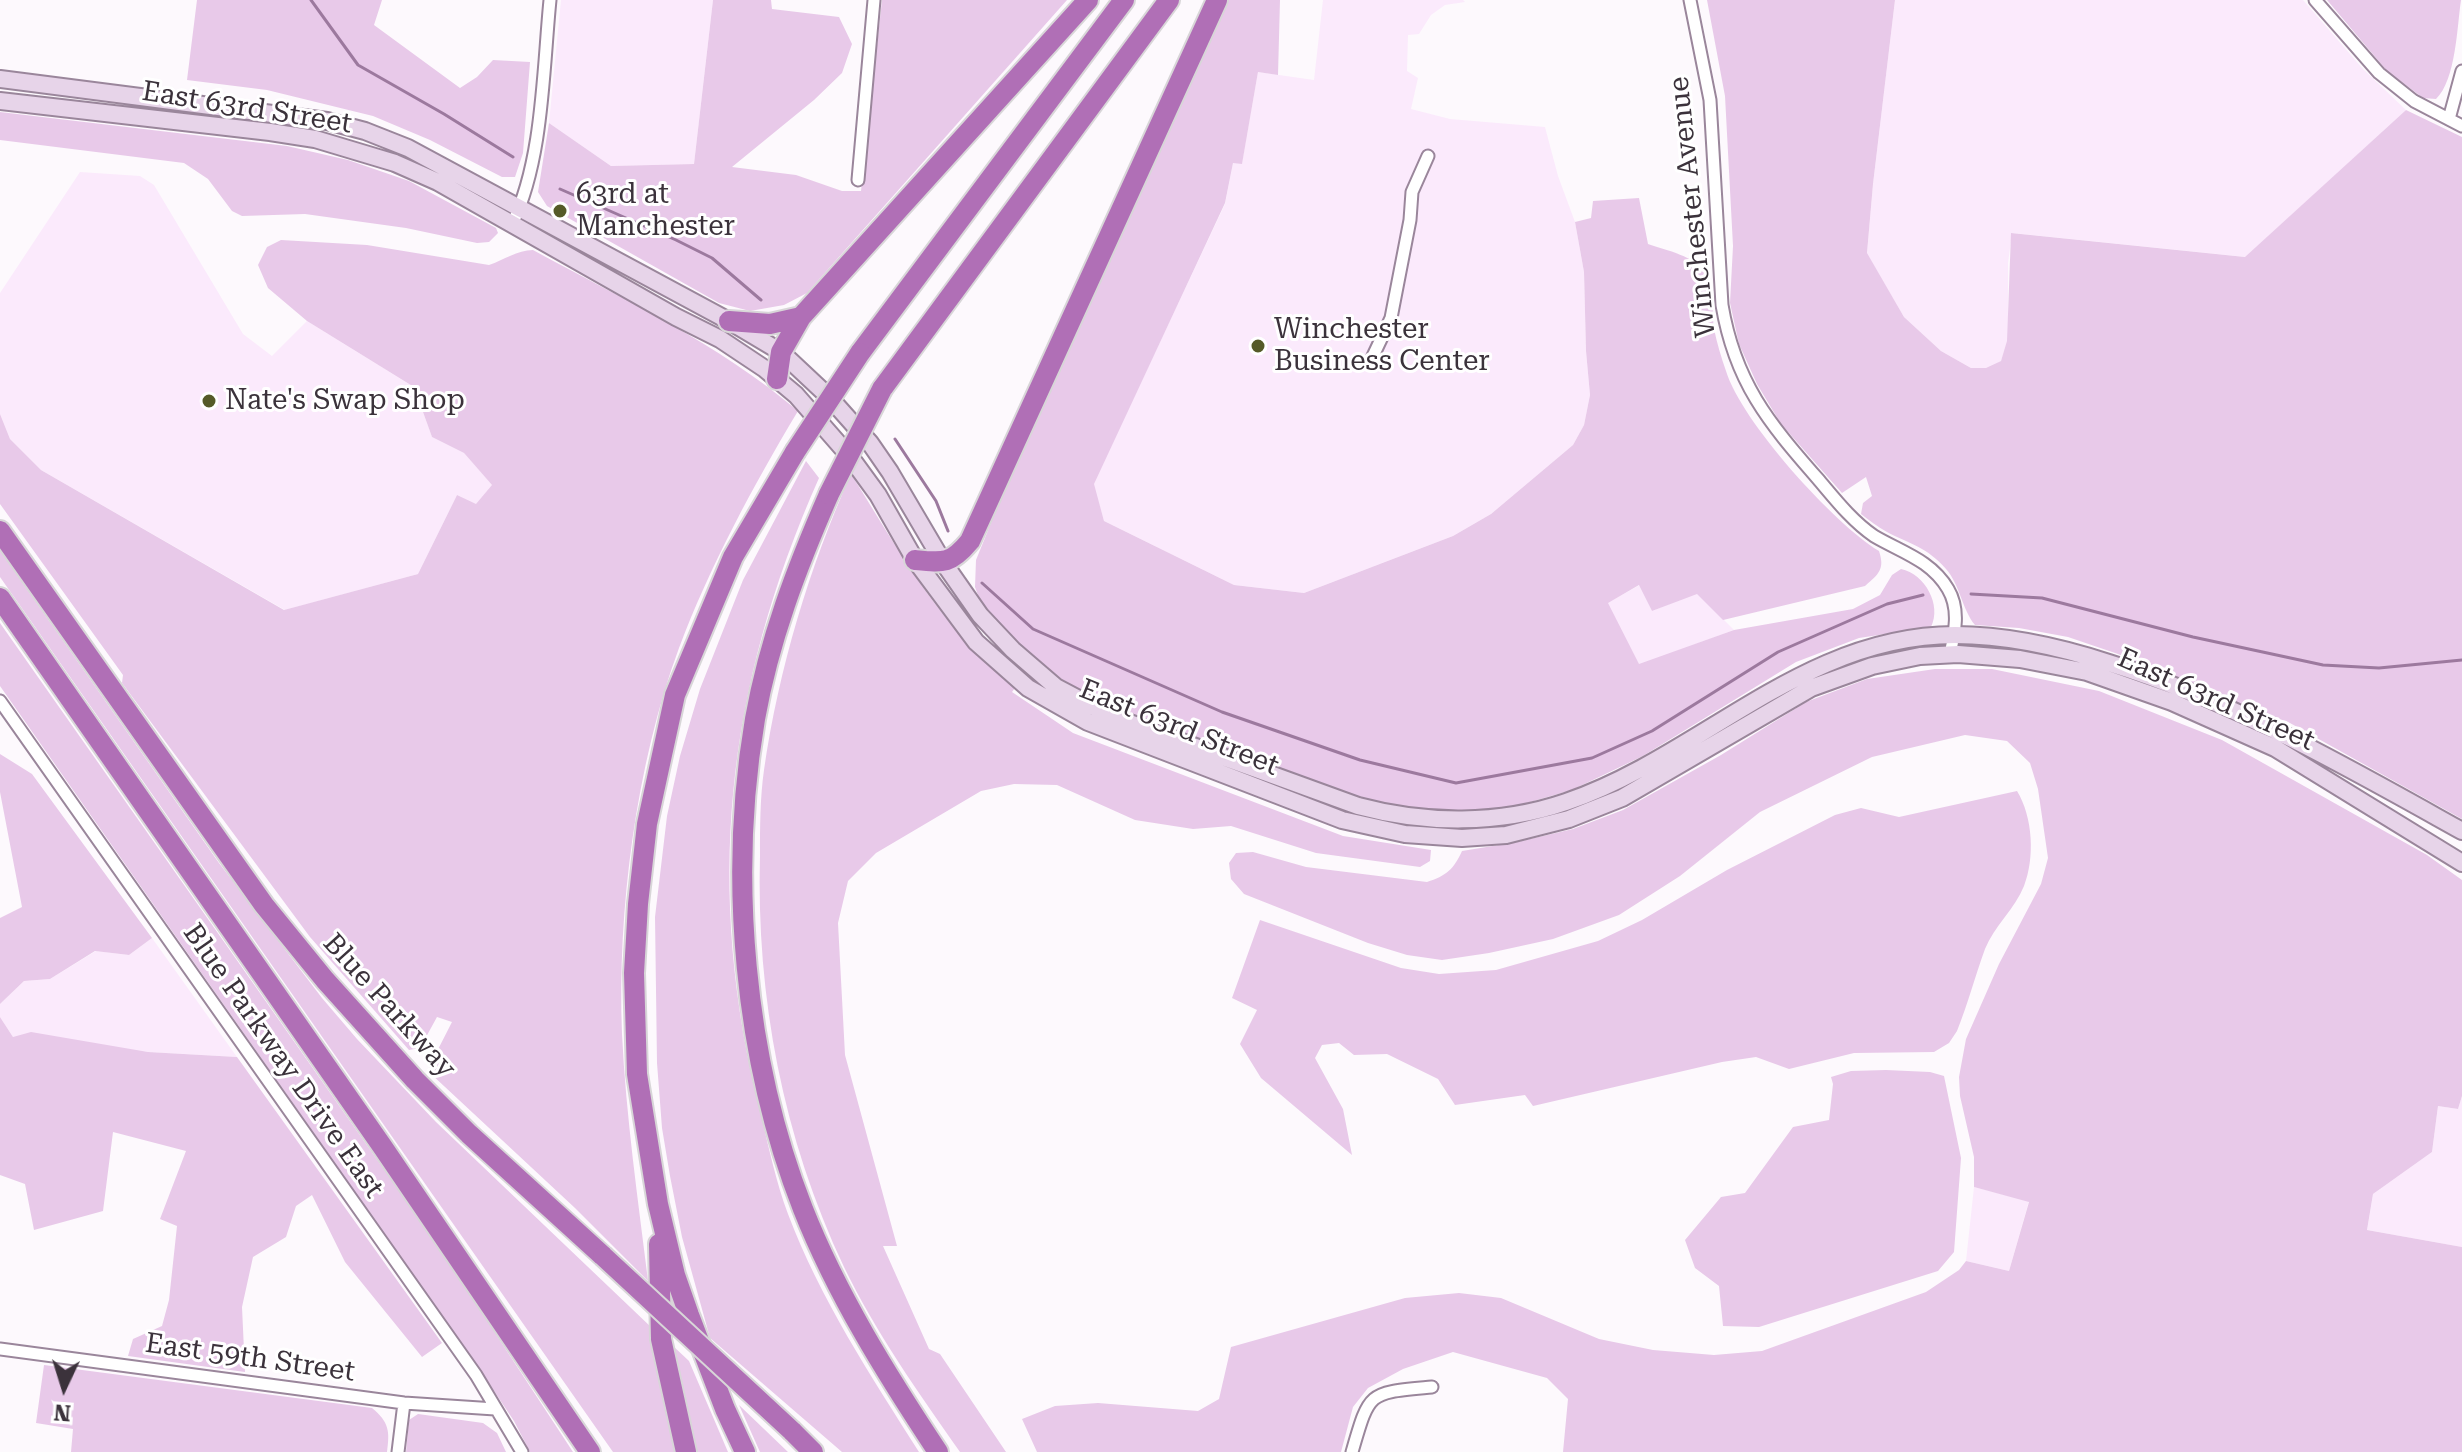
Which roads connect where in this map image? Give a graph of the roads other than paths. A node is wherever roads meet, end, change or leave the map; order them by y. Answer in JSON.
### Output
{"nodes":[{"id":1,"x":550,"y":0,"type":"edge"},
{"id":2,"x":874,"y":0,"type":"edge"},
{"id":3,"x":1088,"y":0,"type":"edge"},
{"id":4,"x":1124,"y":0,"type":"edge"},
{"id":5,"x":1169,"y":0,"type":"edge"},
{"id":6,"x":1217,"y":0,"type":"edge"},
{"id":7,"x":1690,"y":0,"type":"edge"},
{"id":8,"x":2315,"y":0,"type":"edge"},
{"id":9,"x":2462,"y":71,"type":"edge"},
{"id":10,"x":0,"y":79,"type":"edge"},
{"id":11,"x":0,"y":101,"type":"edge"},
{"id":12,"x":2449,"y":119,"type":"junction"},
{"id":13,"x":2462,"y":126,"type":"edge"},
{"id":14,"x":1428,"y":156,"type":"dead end"},
{"id":15,"x":858,"y":180,"type":"dead end"},
{"id":16,"x":520,"y":207,"type":"junction"},
{"id":17,"x":512,"y":224,"type":"junction"},
{"id":18,"x":801,"y":317,"type":"junction"},
{"id":19,"x":729,"y":321,"type":"junction"},
{"id":20,"x":781,"y":352,"type":"junction"},
{"id":21,"x":1373,"y":356,"type":"dead end"},
{"id":22,"x":777,"y":379,"type":"junction"},
{"id":23,"x":0,"y":531,"type":"edge"},
{"id":24,"x":915,"y":560,"type":"junction"},
{"id":25,"x":943,"y":562,"type":"junction"},
{"id":26,"x":0,"y":598,"type":"edge"},
{"id":27,"x":1954,"y":635,"type":"junction"},
{"id":28,"x":1950,"y":654,"type":"junction"},
{"id":29,"x":0,"y":701,"type":"edge"},
{"id":30,"x":2462,"y":831,"type":"edge"},
{"id":31,"x":2462,"y":863,"type":"edge"},
{"id":32,"x":658,"y":1204,"type":"junction"},
{"id":33,"x":0,"y":1349,"type":"edge"},
{"id":34,"x":1432,"y":1387,"type":"dead end"},
{"id":35,"x":404,"y":1403,"type":"junction"},
{"id":36,"x":495,"y":1409,"type":"junction"},
{"id":37,"x":398,"y":1452,"type":"edge"},
{"id":38,"x":522,"y":1452,"type":"edge"},
{"id":39,"x":590,"y":1452,"type":"edge"},
{"id":40,"x":686,"y":1452,"type":"edge"},
{"id":41,"x":745,"y":1452,"type":"edge"},
{"id":42,"x":813,"y":1452,"type":"edge"},
{"id":43,"x":938,"y":1452,"type":"edge"},
{"id":44,"x":1352,"y":1452,"type":"edge"}],
"edges":[{"from":1,"to":16,"type":"street"},
{"from":2,"to":15,"type":"street"},
{"from":3,"to":18,"type":"highway"},
{"from":4,"to":32,"type":"highway","bridge":true},
{"from":5,"to":43,"type":"highway","bridge":true},
{"from":6,"to":25,"type":"highway"},
{"from":7,"to":27,"type":"street","name":"Winchester Avenue"},
{"from":8,"to":12,"type":"street"},
{"from":9,"to":12,"type":"street"},
{"from":10,"to":16,"type":"main road","name":"East 63rd Street"},
{"from":11,"to":17,"type":"main road","name":"East 63rd Street"},
{"from":12,"to":13,"type":"street"},
{"from":14,"to":21,"type":"street"},
{"from":16,"to":17,"type":"street"},
{"from":16,"to":19,"type":"main road","name":"East 63rd Street"},
{"from":17,"to":22,"type":"main road","name":"East 63rd Street"},
{"from":18,"to":19,"type":"highway"},
{"from":18,"to":20,"type":"highway"},
{"from":19,"to":20,"type":"main road","name":"East 63rd Street"},
{"from":20,"to":22,"type":"highway"},
{"from":20,"to":25,"type":"main road","name":"East 63rd Street"},
{"from":22,"to":24,"type":"main road","name":"East 63rd Street"},
{"from":23,"to":42,"type":"highway","name":"Blue Parkway","bridge":true},
{"from":24,"to":25,"type":"highway"},
{"from":24,"to":28,"type":"main road","name":"East 63rd Street"},
{"from":25,"to":27,"type":"main road","name":"East 63rd Street"},
{"from":26,"to":39,"type":"highway"},
{"from":27,"to":28,"type":"street","name":"Winchester Avenue"},
{"from":27,"to":30,"type":"main road","name":"East 63rd Street"},
{"from":28,"to":31,"type":"main road","name":"East 63rd Street"},
{"from":29,"to":36,"type":"street","name":"Blue Parkway Drive East"},
{"from":32,"to":40,"type":"highway"},
{"from":32,"to":41,"type":"highway"},
{"from":33,"to":35,"type":"street","name":"East 59th Street"},
{"from":34,"to":44,"type":"street"},
{"from":35,"to":36,"type":"street","name":"East 59th Street"},
{"from":35,"to":37,"type":"street"},
{"from":36,"to":38,"type":"street","name":"Blue Parkway Drive East"}]}
